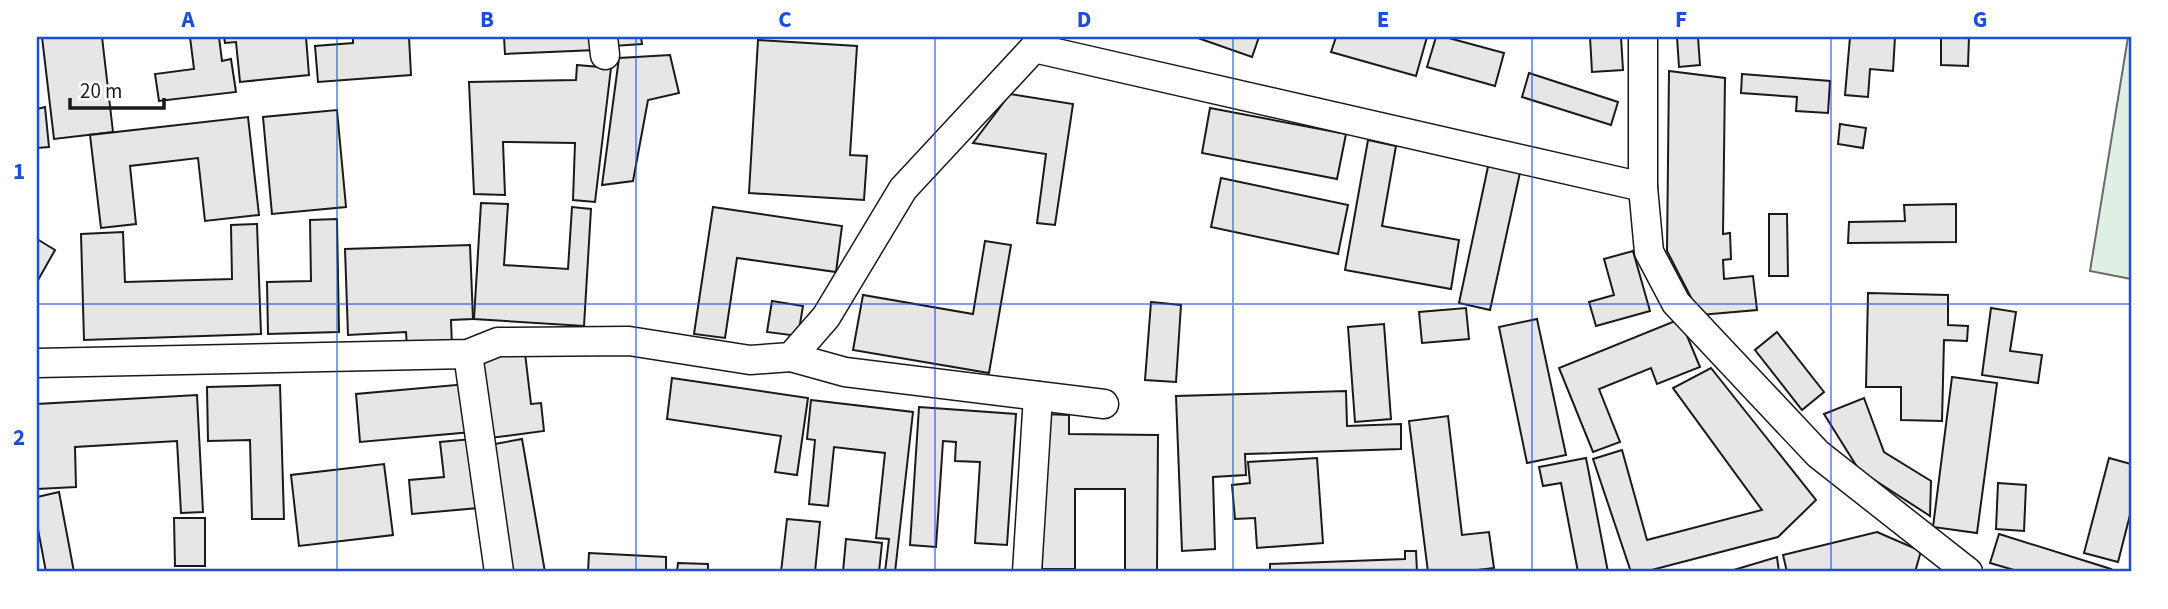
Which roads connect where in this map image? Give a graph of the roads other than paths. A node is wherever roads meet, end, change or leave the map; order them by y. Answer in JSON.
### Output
{"nodes":[{"id":1,"x":1643,"y":37,"type":"edge"},
{"id":2,"x":1037,"y":42,"type":"edge"},
{"id":3,"x":1643,"y":187,"type":"junction"},
{"id":4,"x":468,"y":354,"type":"junction"},
{"id":5,"x":791,"y":356,"type":"junction"},
{"id":6,"x":37,"y":363,"type":"edge"},
{"id":7,"x":1038,"y":396,"type":"junction"},
{"id":8,"x":1104,"y":404,"type":"dead end"},
{"id":9,"x":499,"y":572,"type":"edge"},
{"id":10,"x":1027,"y":572,"type":"edge"},
{"id":11,"x":1968,"y":572,"type":"edge"}],
"edges":[{"from":1,"to":3,"type":"street"},
{"from":2,"to":3,"type":"street"},
{"from":2,"to":5,"type":"street"},
{"from":3,"to":11,"type":"street"},
{"from":4,"to":5,"type":"street"},
{"from":4,"to":6,"type":"street"},
{"from":4,"to":9,"type":"street"},
{"from":5,"to":7,"type":"street"},
{"from":7,"to":8,"type":"street"},
{"from":7,"to":10,"type":"street"}]}
